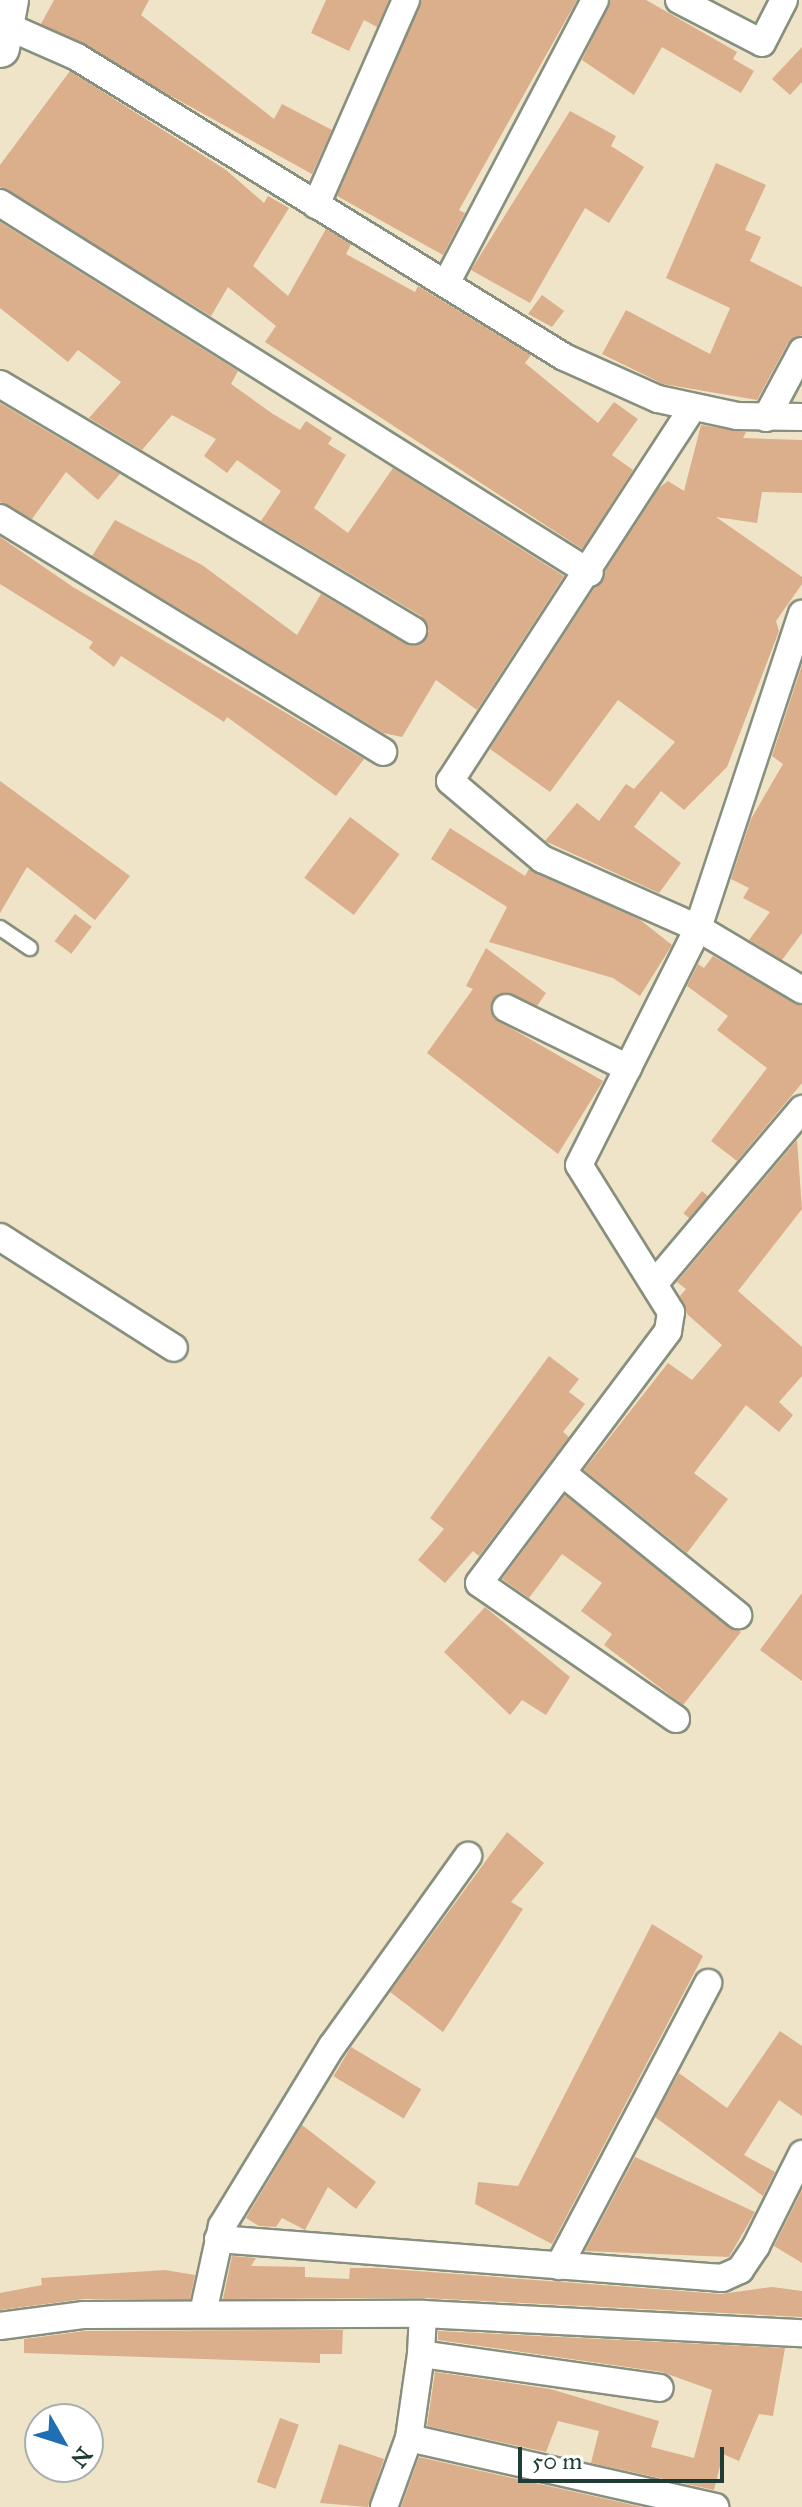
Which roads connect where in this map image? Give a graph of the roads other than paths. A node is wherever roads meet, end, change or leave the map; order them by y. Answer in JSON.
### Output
{"nodes":[{"id":1,"x":406,"y":0,"type":"edge"},
{"id":2,"x":595,"y":0,"type":"edge"},
{"id":3,"x":679,"y":0,"type":"edge"},
{"id":4,"x":784,"y":0,"type":"edge"},
{"id":5,"x":4,"y":24,"type":"edge"},
{"id":6,"x":0,"y":203,"type":"edge"},
{"id":7,"x":316,"y":205,"type":"junction"},
{"id":8,"x":448,"y":280,"type":"junction"},
{"id":9,"x":802,"y":351,"type":"edge"},
{"id":10,"x":0,"y":384,"type":"edge"},
{"id":11,"x":693,"y":407,"type":"junction"},
{"id":12,"x":802,"y":417,"type":"edge"},
{"id":13,"x":766,"y":418,"type":"junction"},
{"id":14,"x":0,"y":518,"type":"edge"},
{"id":15,"x":590,"y":573,"type":"junction"},
{"id":16,"x":802,"y":614,"type":"edge"},
{"id":17,"x":413,"y":630,"type":"dead end"},
{"id":18,"x":383,"y":752,"type":"dead end"},
{"id":19,"x":0,"y":928,"type":"edge"},
{"id":20,"x":698,"y":928,"type":"junction"},
{"id":21,"x":30,"y":948,"type":"dead end"},
{"id":22,"x":802,"y":990,"type":"edge"},
{"id":23,"x":506,"y":1008,"type":"dead end"},
{"id":24,"x":628,"y":1068,"type":"junction"},
{"id":25,"x":802,"y":1109,"type":"edge"},
{"id":26,"x":0,"y":1237,"type":"edge"},
{"id":27,"x":655,"y":1283,"type":"junction"},
{"id":28,"x":174,"y":1348,"type":"dead end"},
{"id":29,"x":565,"y":1475,"type":"junction"},
{"id":30,"x":738,"y":1615,"type":"dead end"},
{"id":31,"x":676,"y":1719,"type":"dead end"},
{"id":32,"x":468,"y":1856,"type":"dead end"},
{"id":33,"x":708,"y":1983,"type":"dead end"},
{"id":34,"x":802,"y":2154,"type":"edge"},
{"id":35,"x":218,"y":2239,"type":"junction"},
{"id":36,"x":559,"y":2266,"type":"junction"},
{"id":37,"x":203,"y":2313,"type":"junction"},
{"id":38,"x":423,"y":2314,"type":"junction"},
{"id":39,"x":0,"y":2326,"type":"edge"},
{"id":40,"x":802,"y":2333,"type":"edge"},
{"id":41,"x":421,"y":2354,"type":"junction"},
{"id":42,"x":660,"y":2388,"type":"dead end"},
{"id":43,"x":409,"y":2438,"type":"junction"},
{"id":44,"x":384,"y":2507,"type":"edge"},
{"id":45,"x":715,"y":2507,"type":"edge"}],
"edges":[{"from":1,"to":7,"type":"street"},
{"from":2,"to":8,"type":"street"},
{"from":3,"to":4,"type":"street"},
{"from":5,"to":7,"type":"street"},
{"from":6,"to":15,"type":"street"},
{"from":7,"to":8,"type":"street"},
{"from":8,"to":11,"type":"street"},
{"from":9,"to":13,"type":"street"},
{"from":10,"to":17,"type":"street"},
{"from":11,"to":13,"type":"street"},
{"from":11,"to":15,"type":"street"},
{"from":12,"to":13,"type":"street"},
{"from":14,"to":18,"type":"street"},
{"from":15,"to":20,"type":"street"},
{"from":16,"to":20,"type":"street"},
{"from":19,"to":21,"type":"lane"},
{"from":20,"to":22,"type":"street"},
{"from":20,"to":24,"type":"street"},
{"from":23,"to":24,"type":"street"},
{"from":24,"to":27,"type":"street"},
{"from":25,"to":27,"type":"street"},
{"from":26,"to":28,"type":"street"},
{"from":27,"to":29,"type":"street"},
{"from":29,"to":30,"type":"street"},
{"from":29,"to":31,"type":"street"},
{"from":32,"to":35,"type":"street"},
{"from":33,"to":36,"type":"street"},
{"from":34,"to":36,"type":"street"},
{"from":35,"to":36,"type":"street"},
{"from":35,"to":37,"type":"street"},
{"from":37,"to":38,"type":"street"},
{"from":37,"to":39,"type":"street"},
{"from":38,"to":40,"type":"street"},
{"from":38,"to":41,"type":"street"},
{"from":41,"to":42,"type":"street"},
{"from":41,"to":43,"type":"street"},
{"from":43,"to":44,"type":"street"},
{"from":43,"to":45,"type":"street"}]}
